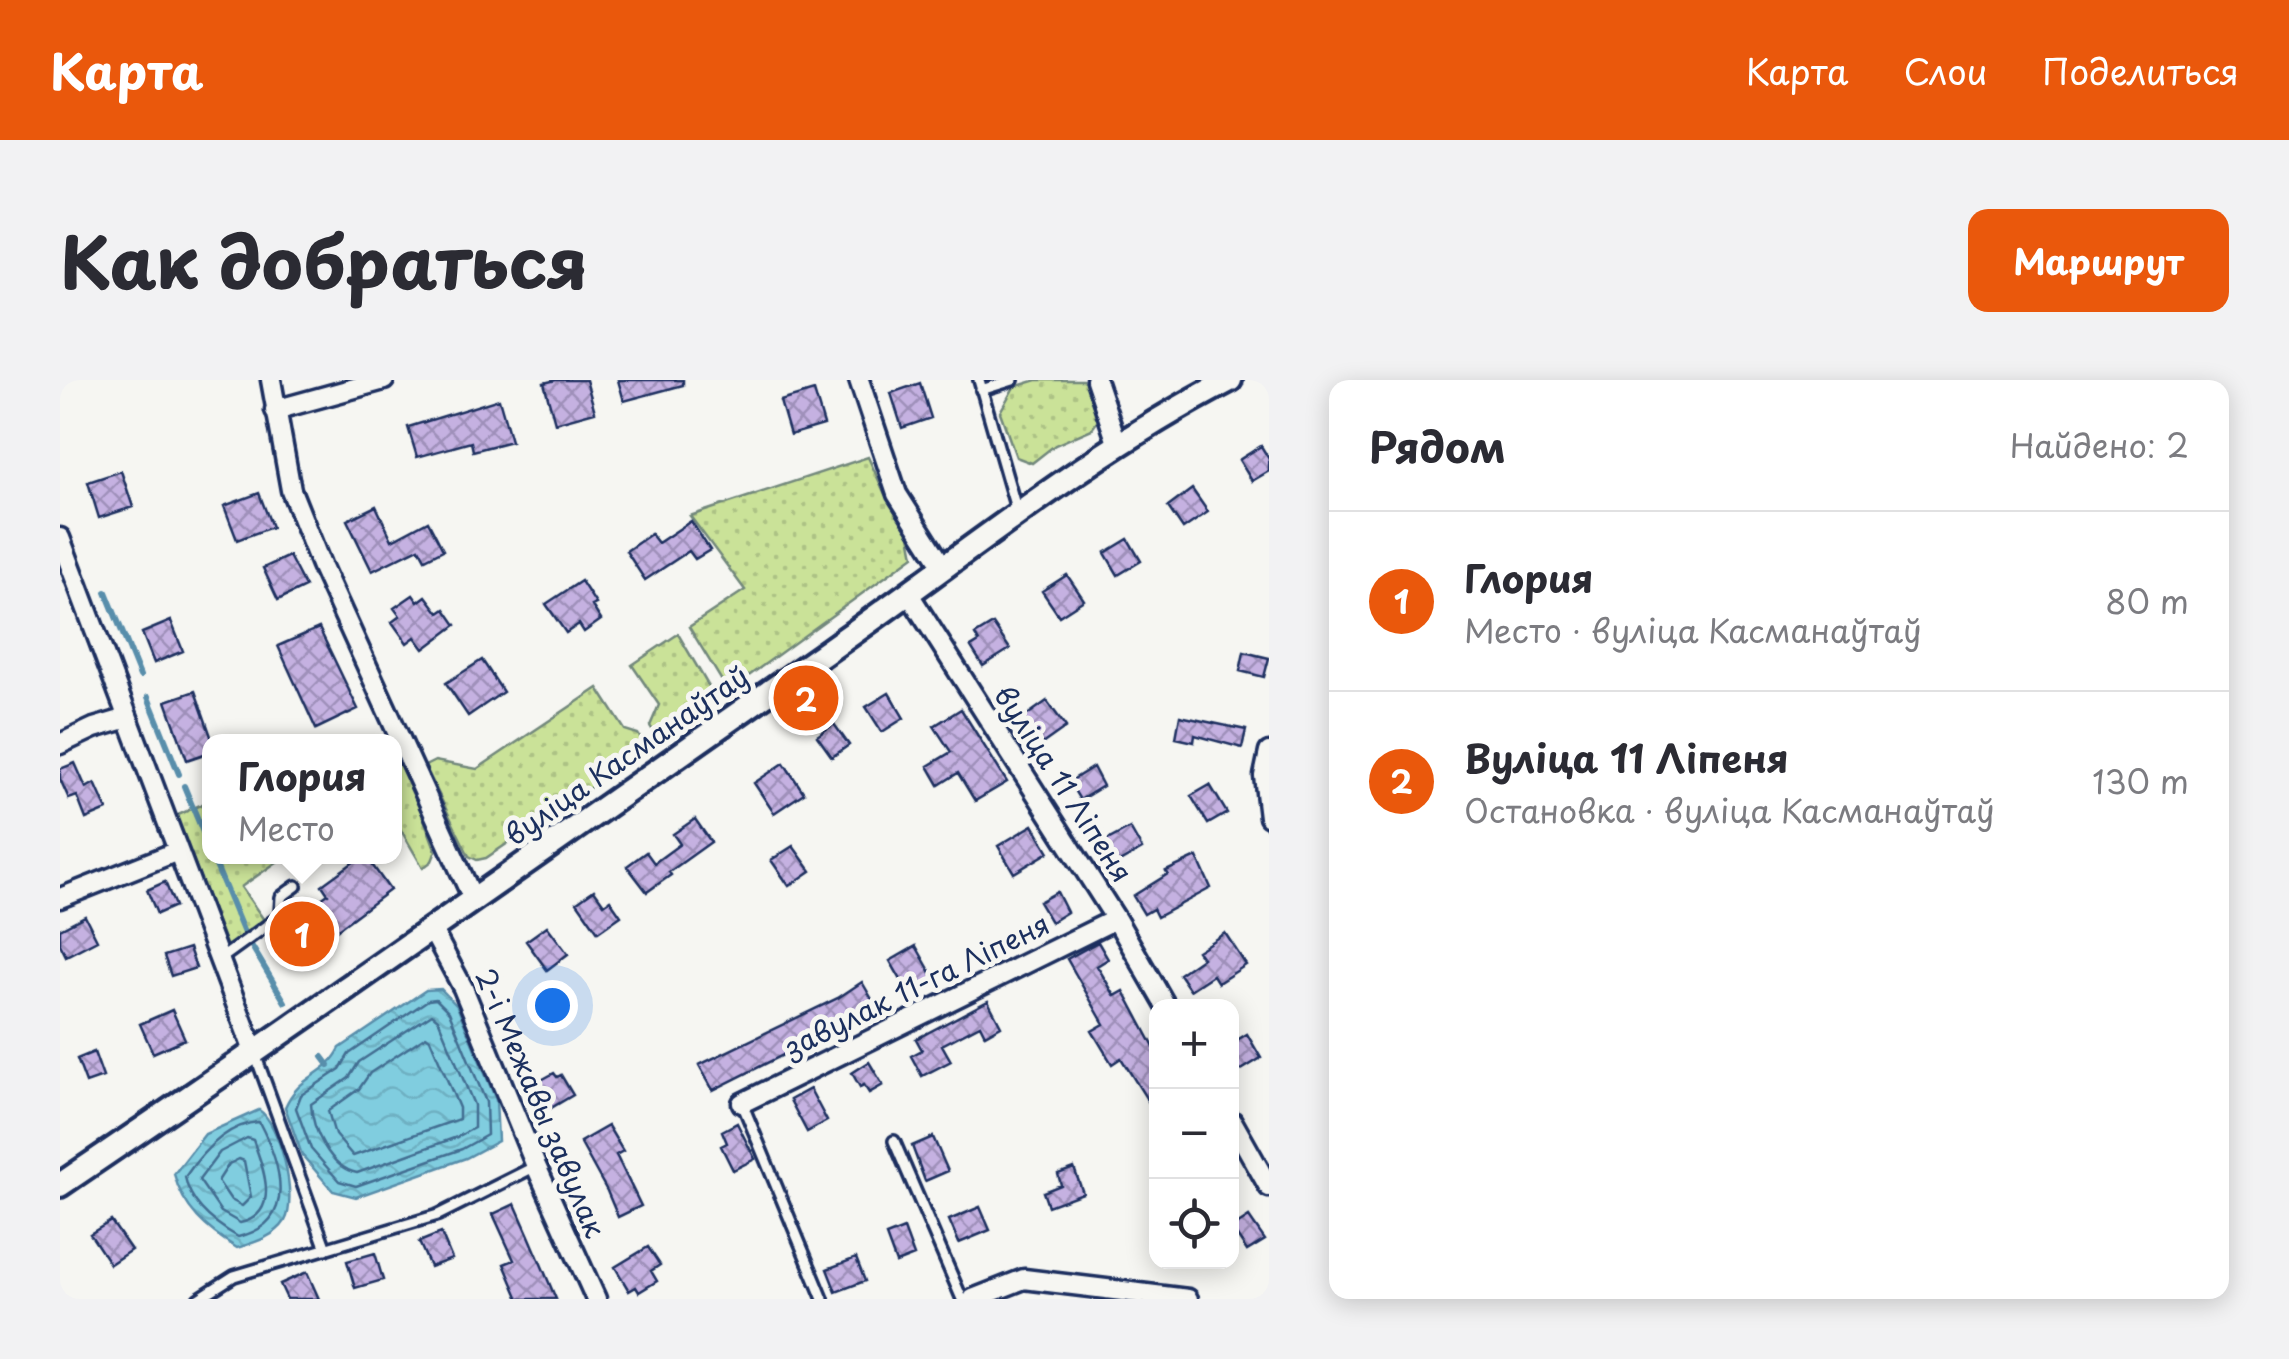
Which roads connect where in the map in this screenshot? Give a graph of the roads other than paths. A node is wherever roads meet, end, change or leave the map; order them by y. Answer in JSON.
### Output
{"nodes":[{"id":1,"x":271,"y":380,"type":"edge"},
{"id":2,"x":384,"y":380,"type":"edge"},
{"id":3,"x":858,"y":380,"type":"edge"},
{"id":4,"x":1013,"y":380,"type":"edge"},
{"id":5,"x":1096,"y":380,"type":"edge"},
{"id":6,"x":1230,"y":380,"type":"edge"},
{"id":7,"x":980,"y":385,"type":"edge"},
{"id":8,"x":275,"y":410,"type":"junction"},
{"id":9,"x":1118,"y":446,"type":"junction"},
{"id":10,"x":1018,"y":514,"type":"junction"},
{"id":11,"x":60,"y":538,"type":"edge"},
{"id":12,"x":944,"y":568,"type":"junction"},
{"id":13,"x":909,"y":594,"type":"junction"},
{"id":14,"x":128,"y":718,"type":"junction"},
{"id":15,"x":398,"y":734,"type":"edge"},
{"id":16,"x":402,"y":742,"type":"edge"},
{"id":17,"x":60,"y":744,"type":"edge"},
{"id":18,"x":1269,"y":752,"type":"edge"},
{"id":19,"x":1269,"y":816,"type":"edge"},
{"id":20,"x":178,"y":851,"type":"junction"},
{"id":21,"x":296,"y":886,"type":"dead end"},
{"id":22,"x":60,"y":898,"type":"edge"},
{"id":23,"x":474,"y":901,"type":"junction"},
{"id":24,"x":1116,"y":919,"type":"junction"},
{"id":25,"x":432,"y":930,"type":"junction"},
{"id":26,"x":219,"y":960,"type":"junction"},
{"id":27,"x":1162,"y":999,"type":"edge"},
{"id":28,"x":255,"y":1054,"type":"junction"},
{"id":29,"x":742,"y":1103,"type":"joint"},
{"id":30,"x":1239,"y":1133,"type":"edge"},
{"id":31,"x":894,"y":1141,"type":"dead end"},
{"id":32,"x":536,"y":1166,"type":"junction"},
{"id":33,"x":60,"y":1184,"type":"edge"},
{"id":34,"x":1269,"y":1187,"type":"edge"},
{"id":35,"x":326,"y":1249,"type":"junction"},
{"id":36,"x":198,"y":1299,"type":"edge"},
{"id":37,"x":596,"y":1299,"type":"edge"},
{"id":38,"x":822,"y":1299,"type":"edge"},
{"id":39,"x":962,"y":1299,"type":"edge"},
{"id":40,"x":972,"y":1299,"type":"edge"},
{"id":41,"x":1188,"y":1299,"type":"edge"}],
"edges":[{"from":1,"to":8,"type":"street"},
{"from":2,"to":8,"type":"street"},
{"from":3,"to":12,"type":"street"},
{"from":4,"to":7,"type":"lane"},
{"from":5,"to":9,"type":"street"},
{"from":6,"to":9,"type":"main road","name":"вуліца Касманаўтаў"},
{"from":7,"to":10,"type":"lane"},
{"from":8,"to":15,"type":"street"},
{"from":9,"to":10,"type":"main road","name":"вуліца Касманаўтаў"},
{"from":10,"to":12,"type":"main road","name":"вуліца Касманаўтаў"},
{"from":11,"to":14,"type":"street"},
{"from":12,"to":13,"type":"main road","name":"вуліца Касманаўтаў"},
{"from":13,"to":23,"type":"main road","name":"вуліца Касманаўтаў"},
{"from":13,"to":24,"type":"street","name":"вуліца 11 Ліпеня"},
{"from":14,"to":17,"type":"street"},
{"from":14,"to":20,"type":"street"},
{"from":16,"to":23,"type":"street"},
{"from":18,"to":19,"type":"street"},
{"from":20,"to":22,"type":"street"},
{"from":20,"to":26,"type":"street"},
{"from":21,"to":26,"type":"lane"},
{"from":23,"to":25,"type":"main road","name":"вуліца Касманаўтаў"},
{"from":24,"to":27,"type":"street","name":"вуліца 11 Ліпеня"},
{"from":24,"to":29,"type":"street","name":"завулак 11-га Ліпеня"},
{"from":25,"to":28,"type":"main road","name":"вуліца Касманаўтаў"},
{"from":25,"to":32,"type":"street","name":"2-і Межавы завулак"},
{"from":26,"to":28,"type":"street"},
{"from":28,"to":33,"type":"main road","name":"вуліца Касманаўтаў"},
{"from":28,"to":35,"type":"lane"},
{"from":29,"to":38,"type":"lane"},
{"from":30,"to":34,"type":"street"},
{"from":31,"to":39,"type":"lane"},
{"from":32,"to":35,"type":"lane"},
{"from":32,"to":37,"type":"street","name":"2-і Межавы завулак"},
{"from":35,"to":36,"type":"lane"},
{"from":40,"to":41,"type":"street"}]}
